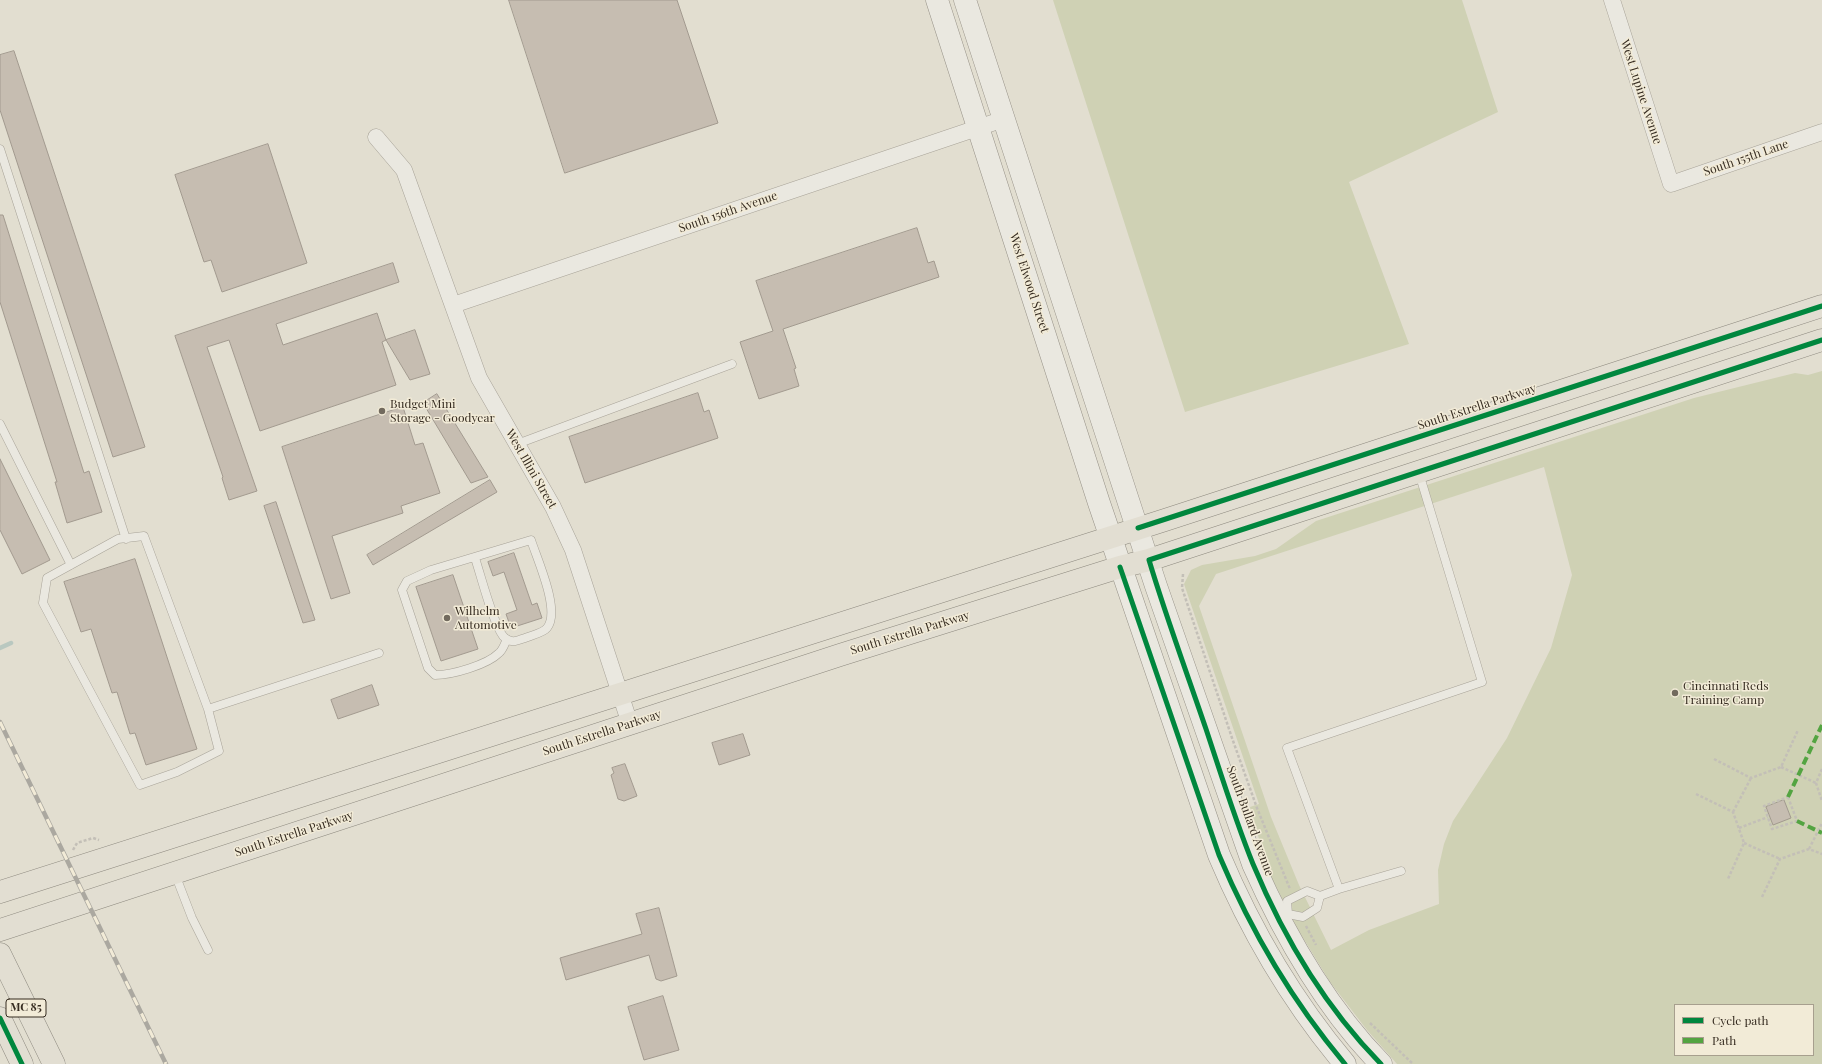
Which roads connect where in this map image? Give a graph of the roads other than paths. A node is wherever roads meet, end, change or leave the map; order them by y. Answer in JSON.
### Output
{"nodes":[{"id":1,"x":937,"y":0,"type":"edge"},
{"id":2,"x":965,"y":0,"type":"edge"},
{"id":3,"x":1613,"y":0,"type":"edge"},
{"id":4,"x":1004,"y":119,"type":"junction"},
{"id":5,"x":979,"y":128,"type":"junction"},
{"id":6,"x":1822,"y":132,"type":"edge"},
{"id":7,"x":376,"y":136,"type":"dead end"},
{"id":8,"x":0,"y":149,"type":"edge"},
{"id":9,"x":1671,"y":184,"type":"joint"},
{"id":10,"x":453,"y":305,"type":"junction"},
{"id":11,"x":1822,"y":306,"type":"edge"},
{"id":12,"x":1822,"y":340,"type":"edge"},
{"id":13,"x":732,"y":364,"type":"dead end"},
{"id":14,"x":0,"y":424,"type":"edge"},
{"id":15,"x":516,"y":444,"type":"junction"},
{"id":16,"x":1419,"y":472,"type":"junction"},
{"id":17,"x":1138,"y":528,"type":"junction"},
{"id":18,"x":1110,"y":537,"type":"junction"},
{"id":19,"x":126,"y":539,"type":"junction"},
{"id":20,"x":474,"y":558,"type":"junction"},
{"id":21,"x":1149,"y":560,"type":"junction"},
{"id":22,"x":71,"y":565,"type":"junction"},
{"id":23,"x":1120,"y":567,"type":"junction"},
{"id":24,"x":507,"y":639,"type":"junction"},
{"id":25,"x":380,"y":653,"type":"dead end"},
{"id":26,"x":620,"y":695,"type":"junction"},
{"id":27,"x":208,"y":709,"type":"junction"},
{"id":28,"x":630,"y":724,"type":"junction"},
{"id":29,"x":1401,"y":871,"type":"dead end"},
{"id":30,"x":174,"y":873,"type":"junction"},
{"id":31,"x":1339,"y":889,"type":"junction"},
{"id":32,"x":0,"y":892,"type":"edge"},
{"id":33,"x":1320,"y":896,"type":"junction"},
{"id":34,"x":1283,"y":916,"type":"junction"},
{"id":35,"x":0,"y":930,"type":"edge"},
{"id":36,"x":208,"y":950,"type":"dead end"},
{"id":37,"x":0,"y":954,"type":"edge"},
{"id":38,"x":0,"y":1018,"type":"edge"},
{"id":39,"x":22,"y":1064,"type":"edge"},
{"id":40,"x":54,"y":1064,"type":"edge"},
{"id":41,"x":1345,"y":1064,"type":"edge"},
{"id":42,"x":1381,"y":1064,"type":"edge"}],
"edges":[{"from":1,"to":5,"type":"main road","name":"West Elwood Street"},
{"from":2,"to":4,"type":"main road"},
{"from":3,"to":9,"type":"street","name":"West Lupine Avenue"},
{"from":4,"to":5,"type":"street","name":"South 156th Avenue"},
{"from":4,"to":17,"type":"main road"},
{"from":5,"to":10,"type":"street","name":"South 156th Avenue"},
{"from":5,"to":18,"type":"main road","name":"West Elwood Street"},
{"from":6,"to":9,"type":"street","name":"South 155th Lane"},
{"from":7,"to":10,"type":"street","name":"West Illini Street"},
{"from":8,"to":19,"type":"lane"},
{"from":10,"to":15,"type":"street","name":"West Illini Street"},
{"from":11,"to":17,"type":"main road","name":"South Estrella Parkway"},
{"from":12,"to":16,"type":"main road","name":"South Estrella Parkway"},
{"from":13,"to":15,"type":"lane"},
{"from":14,"to":22,"type":"lane"},
{"from":15,"to":26,"type":"street","name":"West Illini Street"},
{"from":16,"to":21,"type":"main road","name":"South Estrella Parkway"},
{"from":16,"to":31,"type":"lane"},
{"from":17,"to":18,"type":"main road","name":"South Estrella Parkway"},
{"from":17,"to":21,"type":"main road"},
{"from":18,"to":23,"type":"main road","name":"West Elwood Street"},
{"from":18,"to":26,"type":"main road","name":"South Estrella Parkway"},
{"from":19,"to":22,"type":"lane"},
{"from":19,"to":27,"type":"lane"},
{"from":20,"to":24,"type":"lane"},
{"from":20,"to":24,"type":"lane"},
{"from":20,"to":24,"type":"lane"},
{"from":21,"to":23,"type":"main road","name":"South Estrella Parkway"},
{"from":21,"to":34,"type":"main road","name":"South Bullard Avenue"},
{"from":22,"to":27,"type":"lane"},
{"from":23,"to":28,"type":"main road","name":"South Estrella Parkway"},
{"from":23,"to":41,"type":"main road"},
{"from":25,"to":27,"type":"lane"},
{"from":26,"to":28,"type":"street","name":"West Illini Street"},
{"from":26,"to":32,"type":"main road","name":"South Estrella Parkway"},
{"from":28,"to":30,"type":"main road","name":"South Estrella Parkway"},
{"from":29,"to":31,"type":"lane"},
{"from":30,"to":35,"type":"main road","name":"South Estrella Parkway"},
{"from":30,"to":36,"type":"lane"},
{"from":31,"to":33,"type":"lane"},
{"from":33,"to":34,"type":"lane"},
{"from":33,"to":34,"type":"lane"},
{"from":34,"to":42,"type":"main road","name":"South Bullard Avenue"},
{"from":37,"to":40,"type":"main road","number":"MC 85"},
{"from":38,"to":39,"type":"main road","number":"MC 85"}]}
